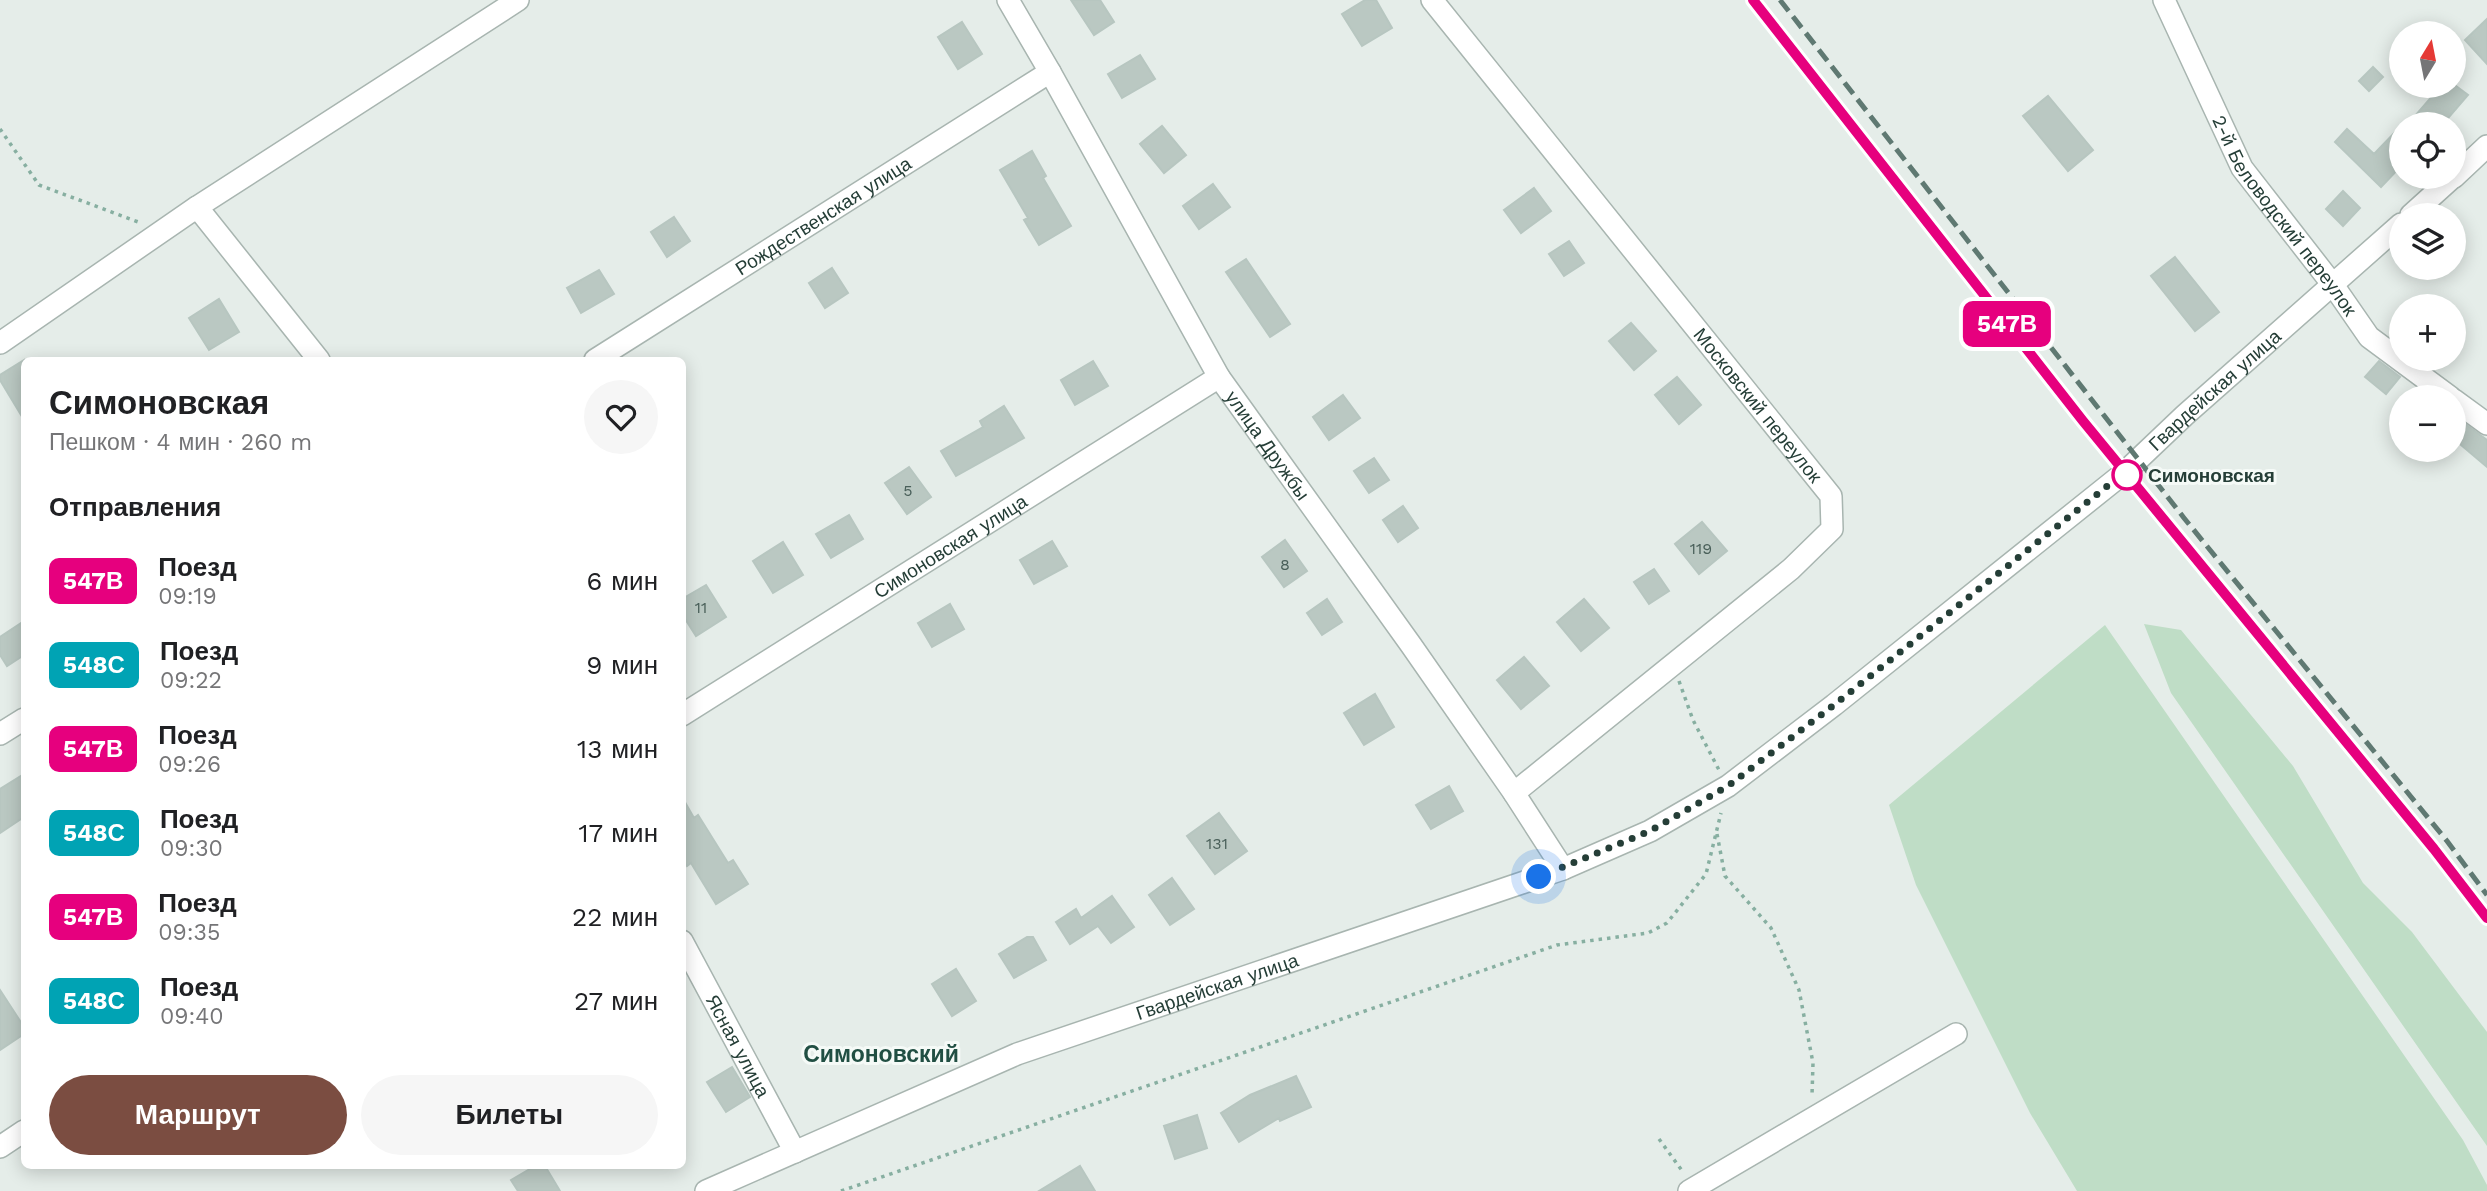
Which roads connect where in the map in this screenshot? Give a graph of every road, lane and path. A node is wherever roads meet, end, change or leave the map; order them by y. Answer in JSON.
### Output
{"nodes":[{"id":1,"x":518,"y":0,"type":"edge"},
{"id":2,"x":1008,"y":0,"type":"edge"},
{"id":3,"x":1432,"y":0,"type":"edge"},
{"id":4,"x":2164,"y":0,"type":"edge"},
{"id":5,"x":1050,"y":72,"type":"junction"},
{"id":6,"x":0,"y":129,"type":"edge"},
{"id":7,"x":2487,"y":146,"type":"edge"},
{"id":8,"x":2466,"y":165,"type":"edge"},
{"id":9,"x":2440,"y":189,"type":"edge"},
{"id":10,"x":2424,"y":203,"type":"edge"},
{"id":11,"x":197,"y":207,"type":"junction"},
{"id":12,"x":163,"y":232,"type":"junction"},
{"id":13,"x":2389,"y":235,"type":"edge"},
{"id":14,"x":2333,"y":285,"type":"junction"},
{"id":15,"x":0,"y":343,"type":"edge"},
{"id":16,"x":317,"y":357,"type":"edge"},
{"id":17,"x":600,"y":357,"type":"edge"},
{"id":18,"x":1219,"y":377,"type":"junction"},
{"id":19,"x":2434,"y":385,"type":"edge"},
{"id":20,"x":2466,"y":408,"type":"edge"},
{"id":21,"x":2487,"y":424,"type":"edge"},
{"id":22,"x":1674,"y":664,"type":"junction"},
{"id":23,"x":686,"y":712,"type":"edge"},
{"id":24,"x":21,"y":721,"type":"edge"},
{"id":25,"x":0,"y":734,"type":"edge"},
{"id":26,"x":1728,"y":786,"type":"junction"},
{"id":27,"x":1514,"y":793,"type":"junction"},
{"id":28,"x":1717,"y":832,"type":"junction"},
{"id":29,"x":1563,"y":869,"type":"junction"},
{"id":30,"x":686,"y":948,"type":"edge"},
{"id":31,"x":1955,"y":1034,"type":"dead end"},
{"id":32,"x":1811,"y":1119,"type":"junction"},
{"id":33,"x":21,"y":1133,"type":"edge"},
{"id":34,"x":1659,"y":1139,"type":"dead end"},
{"id":35,"x":0,"y":1147,"type":"edge"},
{"id":36,"x":795,"y":1152,"type":"junction"},
{"id":37,"x":1692,"y":1190,"type":"edge"},
{"id":38,"x":706,"y":1191,"type":"edge"},
{"id":39,"x":841,"y":1191,"type":"edge"}],
"edges":[{"from":1,"to":11,"type":"street"},
{"from":2,"to":5,"type":"street","name":"улица Дружбы"},
{"from":3,"to":22,"type":"street","name":"Московский переулок"},
{"from":4,"to":14,"type":"street","name":"2-й Беловодский переулок"},
{"from":5,"to":17,"type":"street","name":"Рождественская улица"},
{"from":5,"to":18,"type":"street","name":"улица Дружбы"},
{"from":6,"to":12,"type":"path"},
{"from":7,"to":8,"type":"street"},
{"from":9,"to":10,"type":"street"},
{"from":11,"to":12,"type":"street"},
{"from":11,"to":16,"type":"street"},
{"from":12,"to":15,"type":"street"},
{"from":13,"to":14,"type":"street","name":"Гвардейская улица"},
{"from":14,"to":19,"type":"street","name":"2-й Беловодский переулок"},
{"from":14,"to":26,"type":"street","name":"Гвардейская улица"},
{"from":18,"to":23,"type":"street","name":"Симоновская улица"},
{"from":18,"to":27,"type":"street","name":"улица Дружбы"},
{"from":20,"to":21,"type":"street","name":"2-й Беловодский переулок"},
{"from":22,"to":26,"type":"path"},
{"from":22,"to":27,"type":"street","name":"Московский переулок"},
{"from":24,"to":25,"type":"street"},
{"from":26,"to":28,"type":"path"},
{"from":26,"to":29,"type":"street","name":"Гвардейская улица"},
{"from":27,"to":29,"type":"street","name":"улица Дружбы"},
{"from":28,"to":32,"type":"path"},
{"from":28,"to":39,"type":"path"},
{"from":29,"to":36,"type":"street","name":"Гвардейская улица"},
{"from":30,"to":36,"type":"street","name":"Ясная улица"},
{"from":31,"to":32,"type":"street"},
{"from":32,"to":37,"type":"street"},
{"from":33,"to":35,"type":"street"},
{"from":34,"to":37,"type":"path"},
{"from":36,"to":38,"type":"street","name":"Гвардейская улица"}]}
